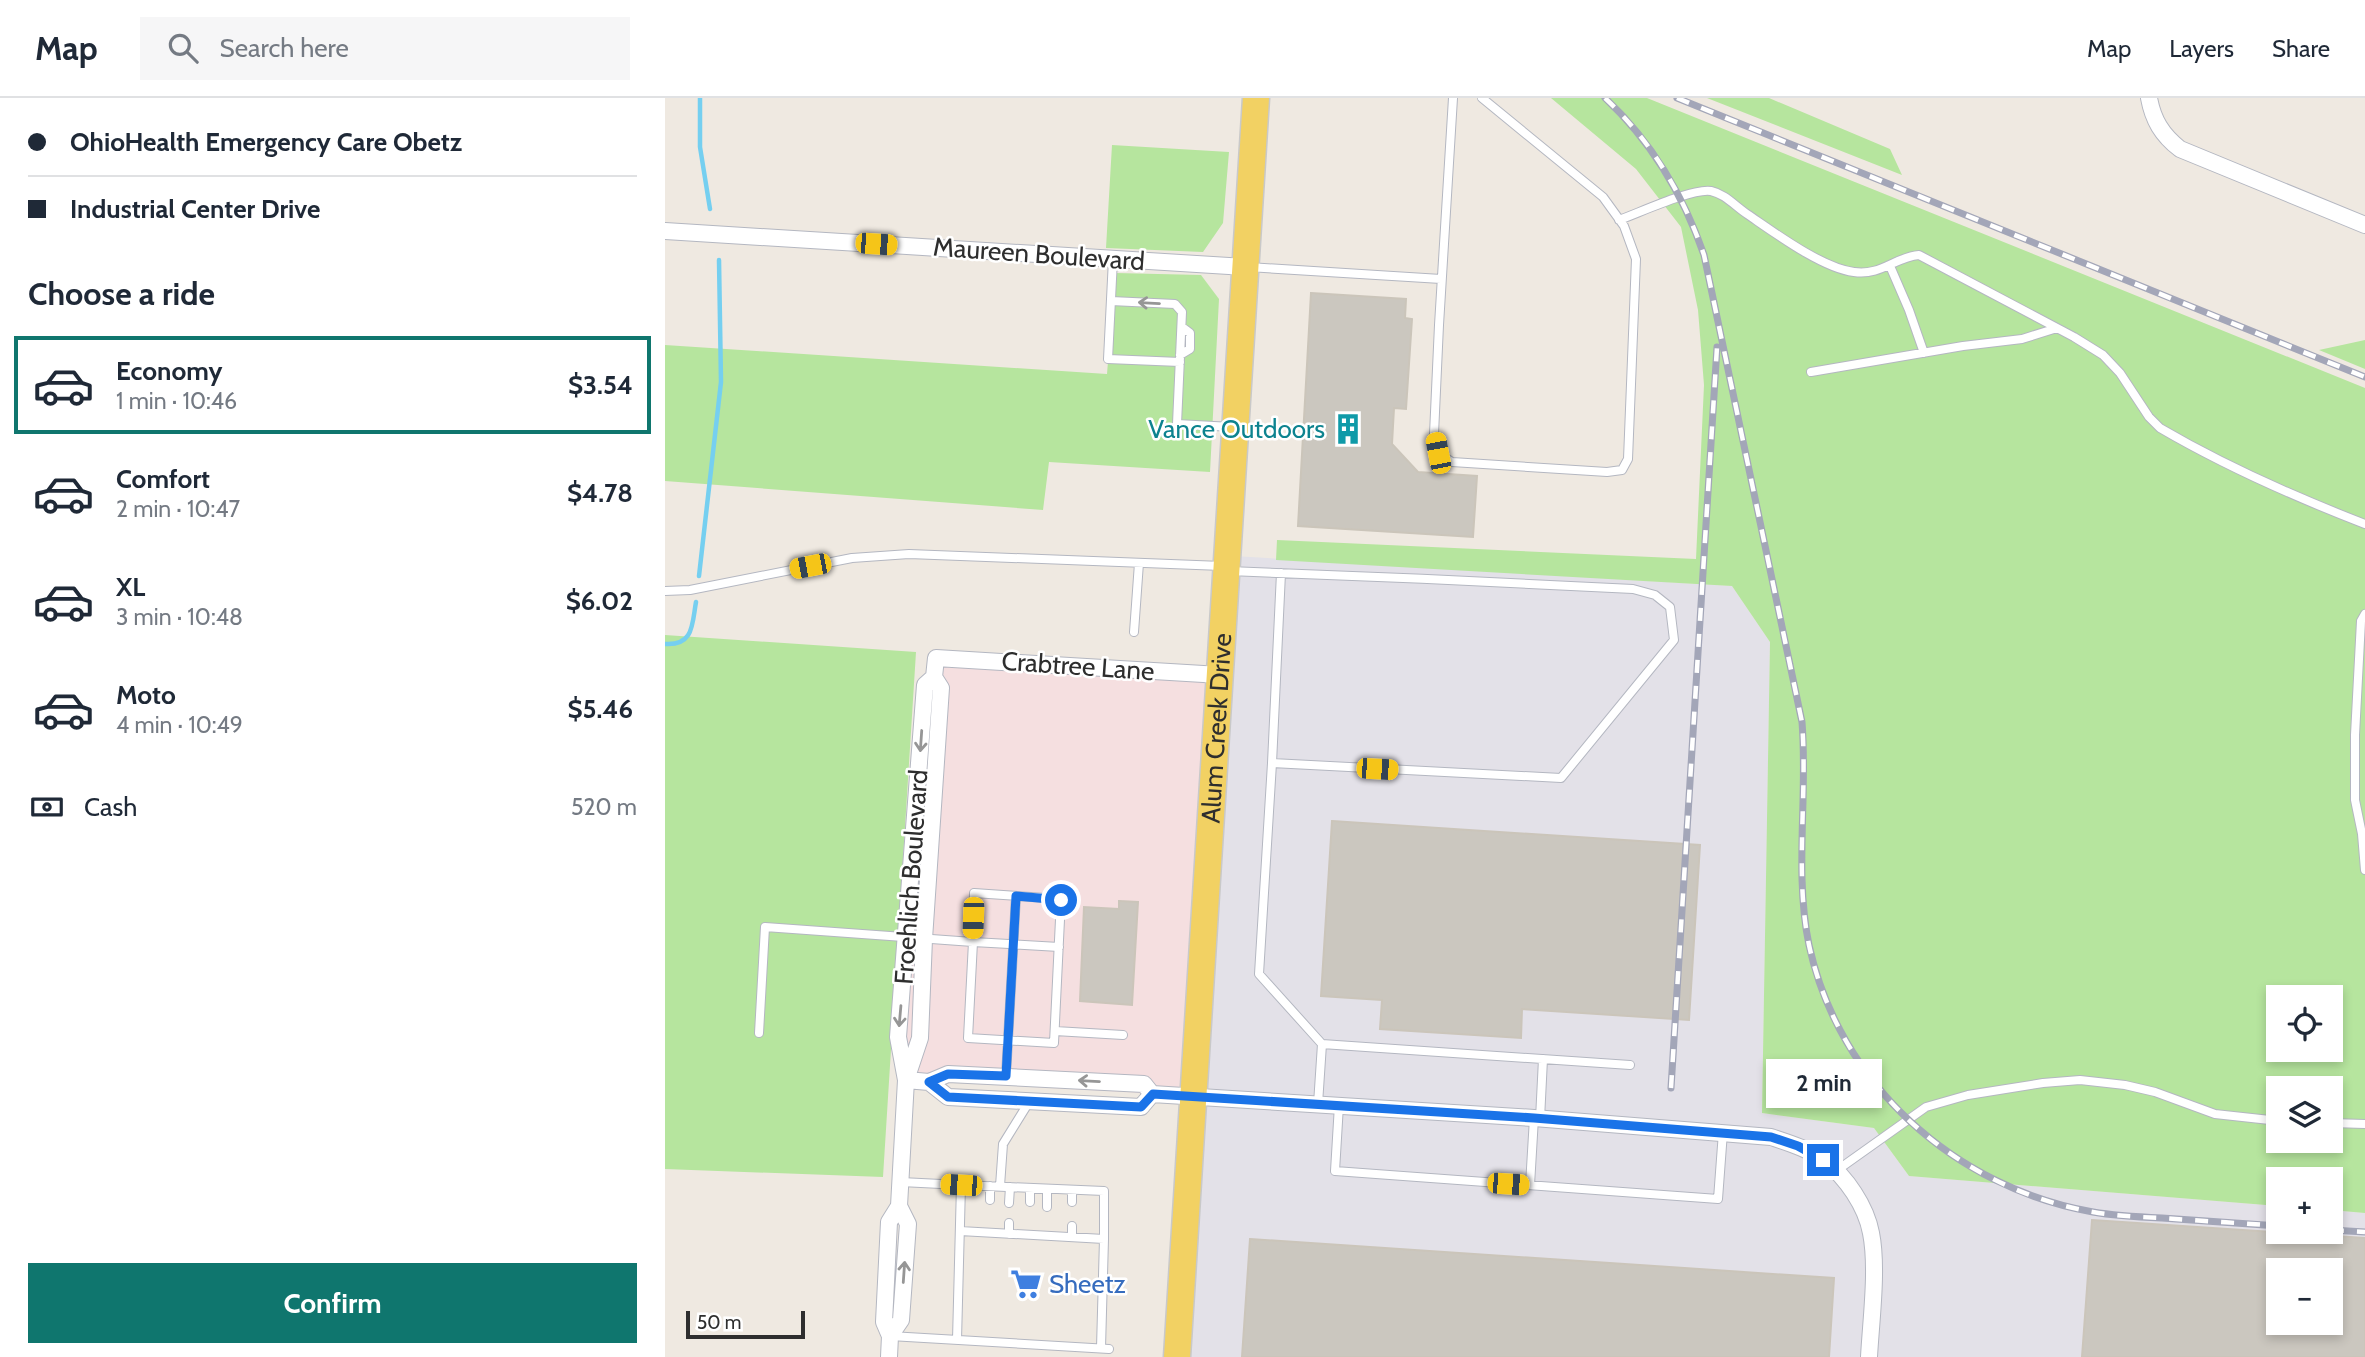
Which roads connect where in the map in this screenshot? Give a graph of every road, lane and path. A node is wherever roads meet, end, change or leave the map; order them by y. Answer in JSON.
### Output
{"nodes":[{"id":1,"x":1256,"y":98,"type":"edge"},
{"id":2,"x":1453,"y":98,"type":"edge"},
{"id":3,"x":1482,"y":98,"type":"edge"},
{"id":4,"x":2151,"y":105,"type":"edge"},
{"id":5,"x":1619,"y":220,"type":"junction"},
{"id":6,"x":2365,"y":225,"type":"edge"},
{"id":7,"x":665,"y":231,"type":"edge"},
{"id":8,"x":1113,"y":259,"type":"junction"},
{"id":9,"x":1890,"y":266,"type":"junction"},
{"id":10,"x":1245,"y":267,"type":"junction"},
{"id":11,"x":1441,"y":279,"type":"junction"},
{"id":12,"x":1111,"y":301,"type":"junction"},
{"id":13,"x":2057,"y":328,"type":"junction"},
{"id":14,"x":1924,"y":353,"type":"junction"},
{"id":15,"x":1180,"y":359,"type":"junction"},
{"id":16,"x":1811,"y":372,"type":"dead end"},
{"id":17,"x":1235,"y":427,"type":"junction"},
{"id":18,"x":2365,"y":524,"type":"edge"},
{"id":19,"x":1139,"y":563,"type":"junction"},
{"id":20,"x":1227,"y":569,"type":"junction"},
{"id":21,"x":1281,"y":573,"type":"junction"},
{"id":22,"x":665,"y":591,"type":"edge"},
{"id":23,"x":2365,"y":614,"type":"edge"},
{"id":24,"x":1134,"y":632,"type":"dead end"},
{"id":25,"x":936,"y":657,"type":"joint"},
{"id":26,"x":1220,"y":675,"type":"junction"},
{"id":27,"x":934,"y":677,"type":"junction"},
{"id":28,"x":1272,"y":763,"type":"junction"},
{"id":29,"x":2365,"y":870,"type":"edge"},
{"id":30,"x":1016,"y":896,"type":"junction"},
{"id":31,"x":907,"y":937,"type":"junction"},
{"id":32,"x":924,"y":939,"type":"junction"},
{"id":33,"x":972,"y":942,"type":"junction"},
{"id":34,"x":1014,"y":944,"type":"junction"},
{"id":35,"x":1059,"y":947,"type":"junction"},
{"id":36,"x":1055,"y":1031,"type":"junction"},
{"id":37,"x":759,"y":1033,"type":"dead end"},
{"id":38,"x":1123,"y":1035,"type":"dead end"},
{"id":39,"x":1008,"y":1041,"type":"junction"},
{"id":40,"x":1322,"y":1044,"type":"junction"},
{"id":41,"x":1543,"y":1059,"type":"junction"},
{"id":42,"x":1630,"y":1065,"type":"dead end"},
{"id":43,"x":1006,"y":1076,"type":"junction"},
{"id":44,"x":906,"y":1080,"type":"junction"},
{"id":45,"x":929,"y":1082,"type":"junction"},
{"id":46,"x":1153,"y":1094,"type":"junction"},
{"id":47,"x":1195,"y":1096,"type":"junction"},
{"id":48,"x":1030,"y":1101,"type":"junction"},
{"id":49,"x":1318,"y":1104,"type":"junction"},
{"id":50,"x":1339,"y":1105,"type":"junction"},
{"id":51,"x":1537,"y":1119,"type":"junction"},
{"id":52,"x":2266,"y":1120,"type":"edge"},
{"id":53,"x":2343,"y":1123,"type":"edge"},
{"id":54,"x":2365,"y":1124,"type":"edge"},
{"id":55,"x":1723,"y":1132,"type":"junction"},
{"id":56,"x":1836,"y":1171,"type":"junction"},
{"id":57,"x":901,"y":1182,"type":"junction"},
{"id":58,"x":961,"y":1185,"type":"junction"},
{"id":59,"x":1530,"y":1185,"type":"junction"},
{"id":60,"x":990,"y":1186,"type":"junction"},
{"id":61,"x":1000,"y":1186,"type":"junction"},
{"id":62,"x":1010,"y":1187,"type":"junction"},
{"id":63,"x":1030,"y":1188,"type":"junction"},
{"id":64,"x":1048,"y":1189,"type":"junction"},
{"id":65,"x":1072,"y":1190,"type":"junction"},
{"id":66,"x":990,"y":1200,"type":"dead end"},
{"id":67,"x":1030,"y":1202,"type":"dead end"},
{"id":68,"x":1072,"y":1202,"type":"dead end"},
{"id":69,"x":1009,"y":1203,"type":"dead end"},
{"id":70,"x":1047,"y":1207,"type":"dead end"},
{"id":71,"x":1009,"y":1223,"type":"dead end"},
{"id":72,"x":1047,"y":1226,"type":"dead end"},
{"id":73,"x":1072,"y":1226,"type":"dead end"},
{"id":74,"x":960,"y":1231,"type":"junction"},
{"id":75,"x":1009,"y":1234,"type":"junction"},
{"id":76,"x":1047,"y":1236,"type":"junction"},
{"id":77,"x":1072,"y":1237,"type":"junction"},
{"id":78,"x":1104,"y":1239,"type":"junction"},
{"id":79,"x":890,"y":1336,"type":"junction"},
{"id":80,"x":957,"y":1340,"type":"junction"},
{"id":81,"x":889,"y":1357,"type":"edge"},
{"id":82,"x":1177,"y":1357,"type":"edge"},
{"id":83,"x":1869,"y":1357,"type":"edge"}],
"edges":[{"from":1,"to":10,"type":"main road","name":"Alum Creek Drive"},
{"from":2,"to":11,"type":"lane"},
{"from":3,"to":5,"type":"lane"},
{"from":4,"to":6,"type":"street"},
{"from":5,"to":9,"type":"lane"},
{"from":5,"to":11,"type":"lane"},
{"from":7,"to":8,"type":"street","name":"Maureen Boulevard"},
{"from":8,"to":10,"type":"street","name":"Maureen Boulevard"},
{"from":8,"to":12,"type":"lane"},
{"from":9,"to":13,"type":"lane"},
{"from":9,"to":14,"type":"lane"},
{"from":10,"to":11,"type":"lane"},
{"from":10,"to":17,"type":"main road","name":"Alum Creek Drive"},
{"from":15,"to":12,"type":"lane","one_way":true},
{"from":12,"to":15,"type":"lane"},
{"from":13,"to":14,"type":"lane"},
{"from":13,"to":18,"type":"lane"},
{"from":14,"to":16,"type":"lane"},
{"from":15,"to":17,"type":"lane"},
{"from":17,"to":20,"type":"main road","name":"Alum Creek Drive"},
{"from":19,"to":20,"type":"lane"},
{"from":19,"to":22,"type":"lane"},
{"from":19,"to":24,"type":"lane"},
{"from":20,"to":21,"type":"lane"},
{"from":20,"to":26,"type":"main road","name":"Alum Creek Drive"},
{"from":21,"to":28,"type":"lane"},
{"from":21,"to":28,"type":"lane"},
{"from":23,"to":29,"type":"lane"},
{"from":25,"to":26,"type":"street","name":"Crabtree Lane"},
{"from":25,"to":27,"type":"street","name":"Froehlich Boulevard"},
{"from":26,"to":47,"type":"main road","name":"Alum Creek Drive"},
{"from":27,"to":31,"type":"street","name":"Froehlich Boulevard","one_way":true},
{"from":27,"to":32,"type":"street","name":"Froehlich Boulevard"},
{"from":28,"to":40,"type":"lane"},
{"from":30,"to":33,"type":"lane"},
{"from":30,"to":34,"type":"lane"},
{"from":30,"to":35,"type":"lane"},
{"from":31,"to":32,"type":"lane"},
{"from":31,"to":37,"type":"lane"},
{"from":31,"to":44,"type":"street","name":"Froehlich Boulevard","one_way":true},
{"from":32,"to":33,"type":"lane"},
{"from":32,"to":44,"type":"street","name":"Froehlich Boulevard"},
{"from":33,"to":34,"type":"lane"},
{"from":33,"to":39,"type":"lane"},
{"from":34,"to":35,"type":"lane"},
{"from":34,"to":39,"type":"lane"},
{"from":35,"to":36,"type":"lane"},
{"from":36,"to":38,"type":"lane"},
{"from":36,"to":39,"type":"lane"},
{"from":39,"to":43,"type":"lane"},
{"from":40,"to":41,"type":"lane"},
{"from":40,"to":49,"type":"lane"},
{"from":41,"to":42,"type":"lane"},
{"from":41,"to":51,"type":"lane"},
{"from":43,"to":45,"type":"street"},
{"from":46,"to":43,"type":"street","one_way":true},
{"from":44,"to":45,"type":"street"},
{"from":44,"to":57,"type":"street","name":"Froehlich Boulevard"},
{"from":45,"to":48,"type":"street"},
{"from":46,"to":47,"type":"street"},
{"from":46,"to":48,"type":"street"},
{"from":47,"to":49,"type":"street"},
{"from":47,"to":82,"type":"main road","name":"Alum Creek Drive"},
{"from":48,"to":61,"type":"lane"},
{"from":49,"to":50,"type":"street"},
{"from":50,"to":51,"type":"street"},
{"from":50,"to":59,"type":"lane"},
{"from":51,"to":55,"type":"street"},
{"from":51,"to":59,"type":"lane"},
{"from":52,"to":56,"type":"lane"},
{"from":53,"to":54,"type":"lane"},
{"from":55,"to":56,"type":"street"},
{"from":55,"to":59,"type":"lane"},
{"from":56,"to":83,"type":"street"},
{"from":57,"to":58,"type":"lane"},
{"from":57,"to":79,"type":"street","name":"Froehlich Boulevard"},
{"from":58,"to":60,"type":"lane"},
{"from":58,"to":74,"type":"lane"},
{"from":60,"to":61,"type":"lane"},
{"from":60,"to":66,"type":"lane"},
{"from":61,"to":62,"type":"lane"},
{"from":62,"to":63,"type":"lane"},
{"from":62,"to":69,"type":"lane"},
{"from":63,"to":64,"type":"lane"},
{"from":63,"to":67,"type":"lane"},
{"from":64,"to":65,"type":"lane"},
{"from":64,"to":70,"type":"lane"},
{"from":65,"to":68,"type":"lane"},
{"from":65,"to":78,"type":"lane"},
{"from":71,"to":75,"type":"lane"},
{"from":72,"to":76,"type":"lane"},
{"from":73,"to":77,"type":"lane"},
{"from":74,"to":75,"type":"lane"},
{"from":74,"to":80,"type":"lane"},
{"from":75,"to":76,"type":"lane"},
{"from":76,"to":77,"type":"lane"},
{"from":77,"to":78,"type":"lane"},
{"from":78,"to":80,"type":"lane"},
{"from":79,"to":80,"type":"lane"},
{"from":79,"to":81,"type":"street","name":"Froehlich Boulevard"}]}
